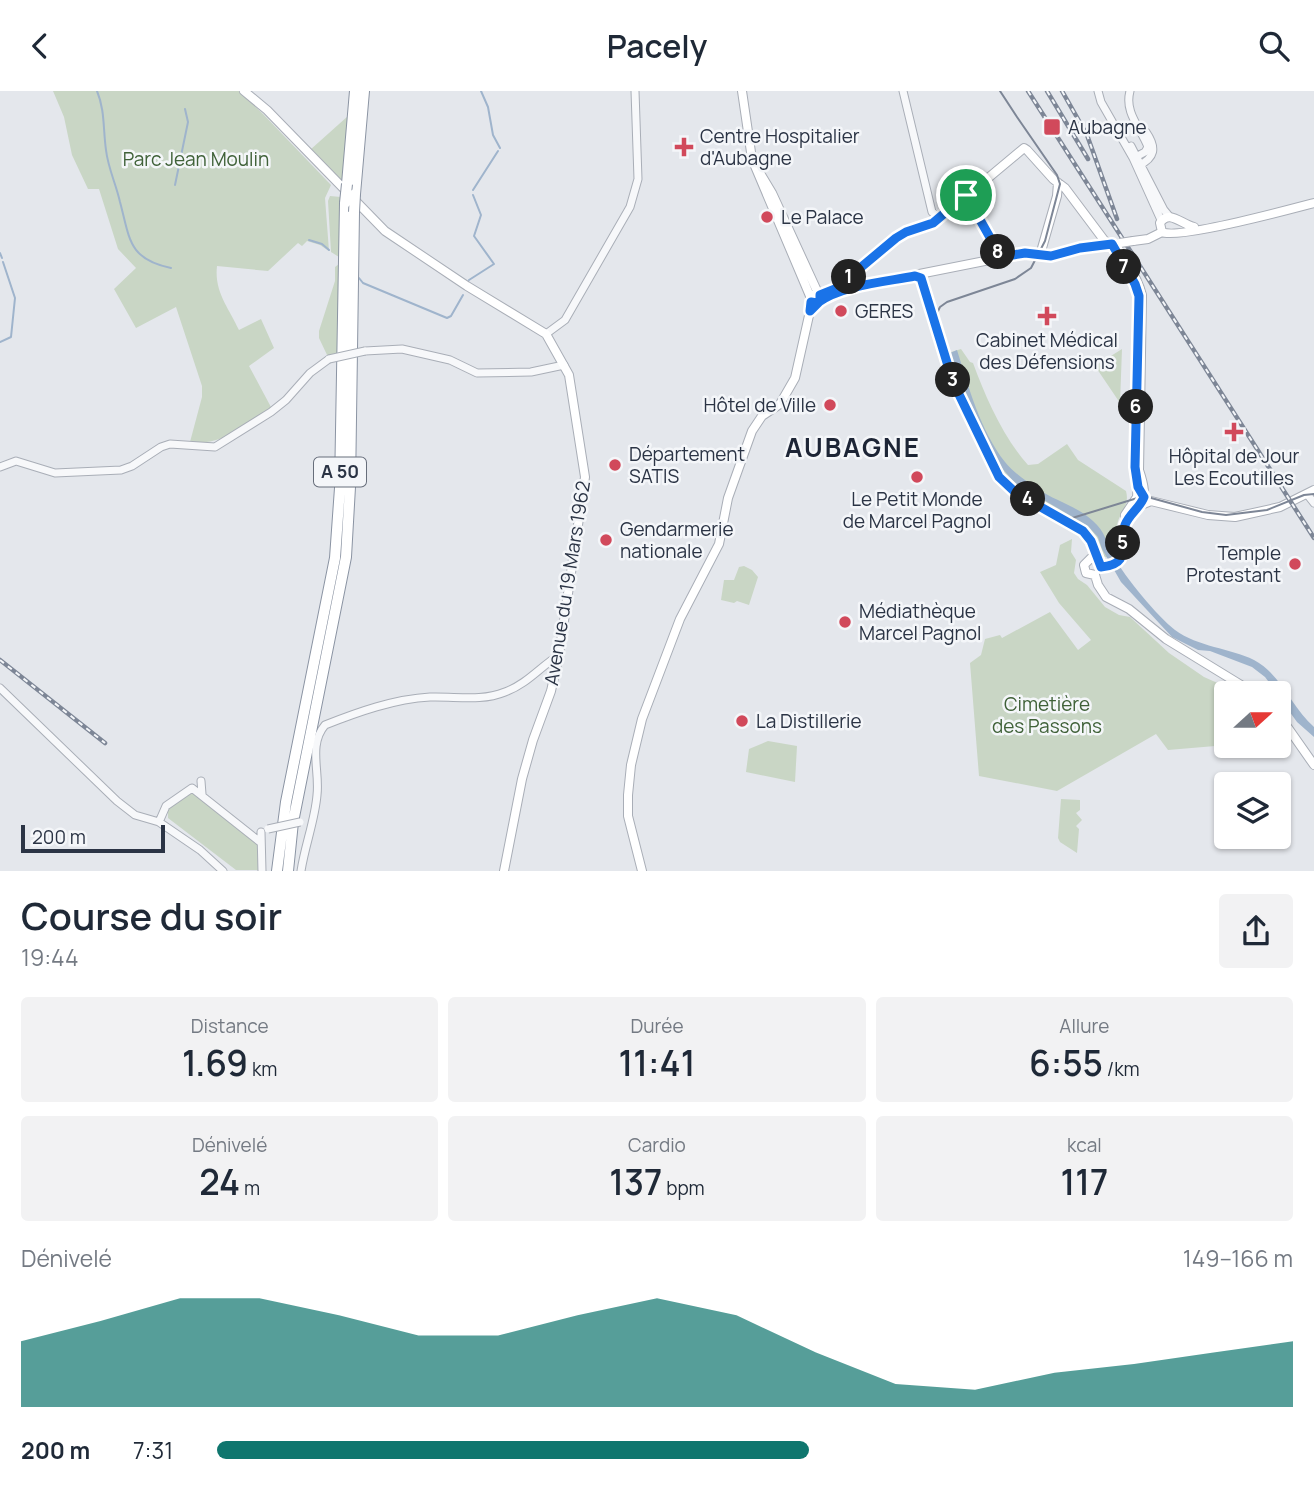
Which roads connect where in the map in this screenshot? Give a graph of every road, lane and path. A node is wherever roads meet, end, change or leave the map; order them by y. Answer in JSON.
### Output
{"nodes":[{"id":1,"x":244,"y":91,"type":"edge"},
{"id":2,"x":355,"y":91,"type":"edge"},
{"id":3,"x":364,"y":91,"type":"edge"},
{"id":4,"x":635,"y":91,"type":"edge"},
{"id":5,"x":742,"y":91,"type":"edge"},
{"id":6,"x":903,"y":91,"type":"edge"},
{"id":7,"x":1098,"y":91,"type":"edge"},
{"id":8,"x":1130,"y":91,"type":"edge"},
{"id":9,"x":1130,"y":113,"type":"junction"},
{"id":10,"x":1135,"y":157,"type":"junction"},
{"id":11,"x":1140,"y":166,"type":"junction"},
{"id":12,"x":758,"y":171,"type":"junction"},
{"id":13,"x":1058,"y":183,"type":"junction"},
{"id":14,"x":966,"y":195,"type":"junction"},
{"id":15,"x":1314,"y":203,"type":"edge"},
{"id":16,"x":942,"y":215,"type":"junction"},
{"id":17,"x":1165,"y":218,"type":"junction"},
{"id":18,"x":1178,"y":222,"type":"junction"},
{"id":19,"x":1204,"y":229,"type":"junction"},
{"id":20,"x":1162,"y":232,"type":"junction"},
{"id":21,"x":1174,"y":233,"type":"junction"},
{"id":22,"x":1044,"y":242,"type":"junction"},
{"id":23,"x":1116,"y":244,"type":"junction"},
{"id":24,"x":1064,"y":252,"type":"junction"},
{"id":25,"x":1040,"y":255,"type":"junction"},
{"id":26,"x":1001,"y":257,"type":"junction"},
{"id":27,"x":915,"y":276,"type":"junction"},
{"id":28,"x":849,"y":277,"type":"junction"},
{"id":29,"x":853,"y":289,"type":"junction"},
{"id":30,"x":815,"y":300,"type":"junction"},
{"id":31,"x":545,"y":334,"type":"junction"},
{"id":32,"x":564,"y":365,"type":"junction"},
{"id":33,"x":0,"y":467,"type":"edge"},
{"id":34,"x":1311,"y":492,"type":"edge"},
{"id":35,"x":1142,"y":496,"type":"junction"},
{"id":36,"x":1296,"y":499,"type":"junction"},
{"id":37,"x":1314,"y":503,"type":"edge"},
{"id":38,"x":1102,"y":565,"type":"junction"},
{"id":39,"x":556,"y":657,"type":"junction"},
{"id":40,"x":1234,"y":681,"type":"edge"},
{"id":41,"x":0,"y":688,"type":"edge"},
{"id":42,"x":1292,"y":734,"type":"edge"},
{"id":43,"x":1292,"y":738,"type":"edge"},
{"id":44,"x":1314,"y":767,"type":"edge"},
{"id":45,"x":201,"y":781,"type":"dead end"},
{"id":46,"x":202,"y":795,"type":"junction"},
{"id":47,"x":159,"y":822,"type":"junction"},
{"id":48,"x":290,"y":825,"type":"junction"},
{"id":49,"x":310,"y":825,"type":"junction"},
{"id":50,"x":264,"y":830,"type":"junction"},
{"id":51,"x":250,"y":833,"type":"junction"},
{"id":52,"x":260,"y":842,"type":"junction"},
{"id":53,"x":223,"y":870,"type":"edge"},
{"id":54,"x":262,"y":870,"type":"edge"},
{"id":55,"x":277,"y":870,"type":"edge"},
{"id":56,"x":288,"y":870,"type":"edge"},
{"id":57,"x":301,"y":870,"type":"edge"},
{"id":58,"x":504,"y":870,"type":"edge"},
{"id":59,"x":642,"y":870,"type":"edge"}],
"edges":[{"from":1,"to":31,"type":"main road"},
{"from":2,"to":48,"type":"highway","number":"A 50","bridge":true},
{"from":3,"to":48,"type":"highway","number":"A 50","bridge":true},
{"from":4,"to":31,"type":"street"},
{"from":5,"to":12,"type":"main road"},
{"from":6,"to":16,"type":"street"},
{"from":7,"to":10,"type":"street"},
{"from":8,"to":9,"type":"street"},
{"from":9,"to":10,"type":"street"},
{"from":9,"to":11,"type":"street"},
{"from":10,"to":11,"type":"street"},
{"from":11,"to":17,"type":"street"},
{"from":12,"to":30,"type":"main road"},
{"from":12,"to":30,"type":"main road"},
{"from":13,"to":14,"type":"main road"},
{"from":13,"to":22,"type":"main road"},
{"from":13,"to":23,"type":"main road"},
{"from":14,"to":16,"type":"main road"},
{"from":14,"to":26,"type":"street"},
{"from":15,"to":19,"type":"main road"},
{"from":16,"to":28,"type":"main road"},
{"from":17,"to":18,"type":"main road"},
{"from":17,"to":20,"type":"main road"},
{"from":18,"to":19,"type":"main road"},
{"from":18,"to":21,"type":"main road"},
{"from":19,"to":21,"type":"main road"},
{"from":20,"to":21,"type":"main road"},
{"from":20,"to":23,"type":"main road","bridge":true},
{"from":22,"to":24,"type":"main road"},
{"from":22,"to":25,"type":"main road"},
{"from":23,"to":24,"type":"main road"},
{"from":23,"to":35,"type":"main road"},
{"from":24,"to":25,"type":"main road"},
{"from":25,"to":26,"type":"main road"},
{"from":26,"to":27,"type":"main road"},
{"from":27,"to":29,"type":"main road"},
{"from":27,"to":38,"type":"street"},
{"from":28,"to":29,"type":"main road"},
{"from":28,"to":30,"type":"main road"},
{"from":29,"to":30,"type":"main road"},
{"from":30,"to":59,"type":"main road"},
{"from":31,"to":32,"type":"main road","name":"Avenue du 19 Mars 1962"},
{"from":32,"to":33,"type":"street","bridge":true},
{"from":32,"to":39,"type":"main road","name":"Avenue du 19 Mars 1962"},
{"from":34,"to":36,"type":"main road"},
{"from":34,"to":37,"type":"street"},
{"from":35,"to":36,"type":"main road"},
{"from":35,"to":36,"type":"main road"},
{"from":35,"to":38,"type":"main road"},
{"from":38,"to":40,"type":"main road"},
{"from":39,"to":49,"type":"street"},
{"from":39,"to":58,"type":"main road","name":"Avenue du 19 Mars 1962"},
{"from":41,"to":47,"type":"street"},
{"from":42,"to":44,"type":"main road"},
{"from":43,"to":44,"type":"main road"},
{"from":45,"to":46,"type":"street"},
{"from":46,"to":47,"type":"street"},
{"from":46,"to":51,"type":"street"},
{"from":47,"to":53,"type":"street"},
{"from":48,"to":49,"type":"street"},
{"from":48,"to":50,"type":"street","bridge":true},
{"from":48,"to":55,"type":"highway","number":"A 50"},
{"from":48,"to":56,"type":"highway","number":"A 50"},
{"from":49,"to":57,"type":"street"},
{"from":50,"to":51,"type":"street"},
{"from":50,"to":52,"type":"street"},
{"from":51,"to":52,"type":"street"},
{"from":52,"to":54,"type":"street"}]}
